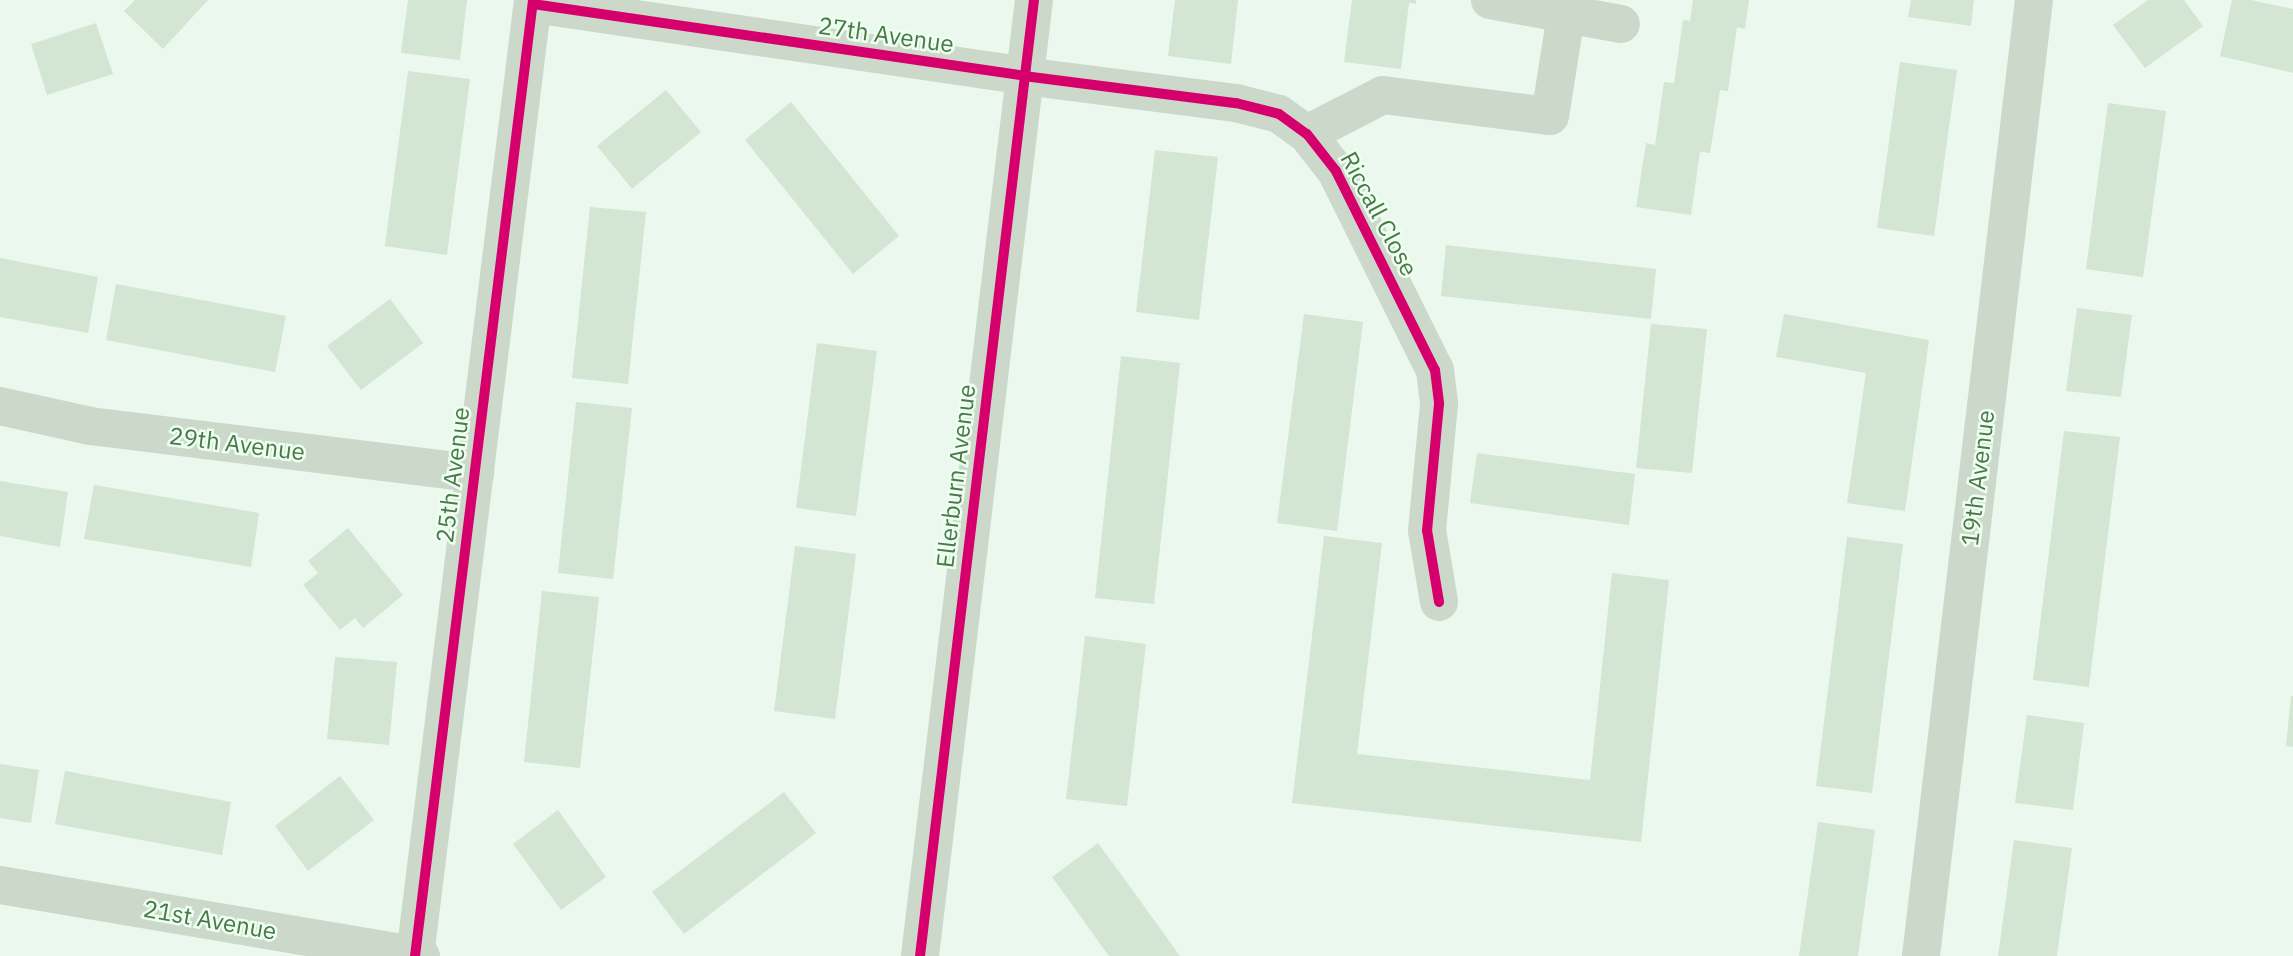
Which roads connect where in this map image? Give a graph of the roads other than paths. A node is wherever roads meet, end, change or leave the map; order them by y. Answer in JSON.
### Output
{"nodes":[{"id":1,"x":1034,"y":0,"type":"edge"},
{"id":2,"x":1490,"y":0,"type":"edge"},
{"id":3,"x":2034,"y":0,"type":"edge"},
{"id":4,"x":533,"y":2,"type":"edge"},
{"id":5,"x":1566,"y":15,"type":"junction"},
{"id":6,"x":1620,"y":24,"type":"dead end"},
{"id":7,"x":1024,"y":76,"type":"junction"},
{"id":8,"x":1307,"y":134,"type":"junction"},
{"id":9,"x":0,"y":406,"type":"edge"},
{"id":10,"x":475,"y":473,"type":"junction"},
{"id":11,"x":1439,"y":602,"type":"dead end"},
{"id":12,"x":0,"y":885,"type":"edge"},
{"id":13,"x":416,"y":956,"type":"edge"},
{"id":14,"x":421,"y":956,"type":"edge"},
{"id":15,"x":920,"y":956,"type":"edge"},
{"id":16,"x":1921,"y":956,"type":"edge"}],
"edges":[{"from":1,"to":7,"type":"street","name":"Ellerburn Avenue"},
{"from":2,"to":5,"type":"street"},
{"from":3,"to":16,"type":"street","name":"19th Avenue"},
{"from":4,"to":7,"type":"street","name":"27th Avenue"},
{"from":4,"to":10,"type":"street","name":"25th Avenue"},
{"from":5,"to":6,"type":"street"},
{"from":5,"to":8,"type":"street"},
{"from":7,"to":8,"type":"street","name":"Riccall Close"},
{"from":7,"to":15,"type":"street","name":"Ellerburn Avenue"},
{"from":8,"to":11,"type":"street","name":"Riccall Close"},
{"from":9,"to":10,"type":"street","name":"29th Avenue"},
{"from":10,"to":13,"type":"street","name":"25th Avenue"},
{"from":12,"to":13,"type":"street","name":"21st Avenue"},
{"from":13,"to":14,"type":"street","name":"21st Avenue"}]}
